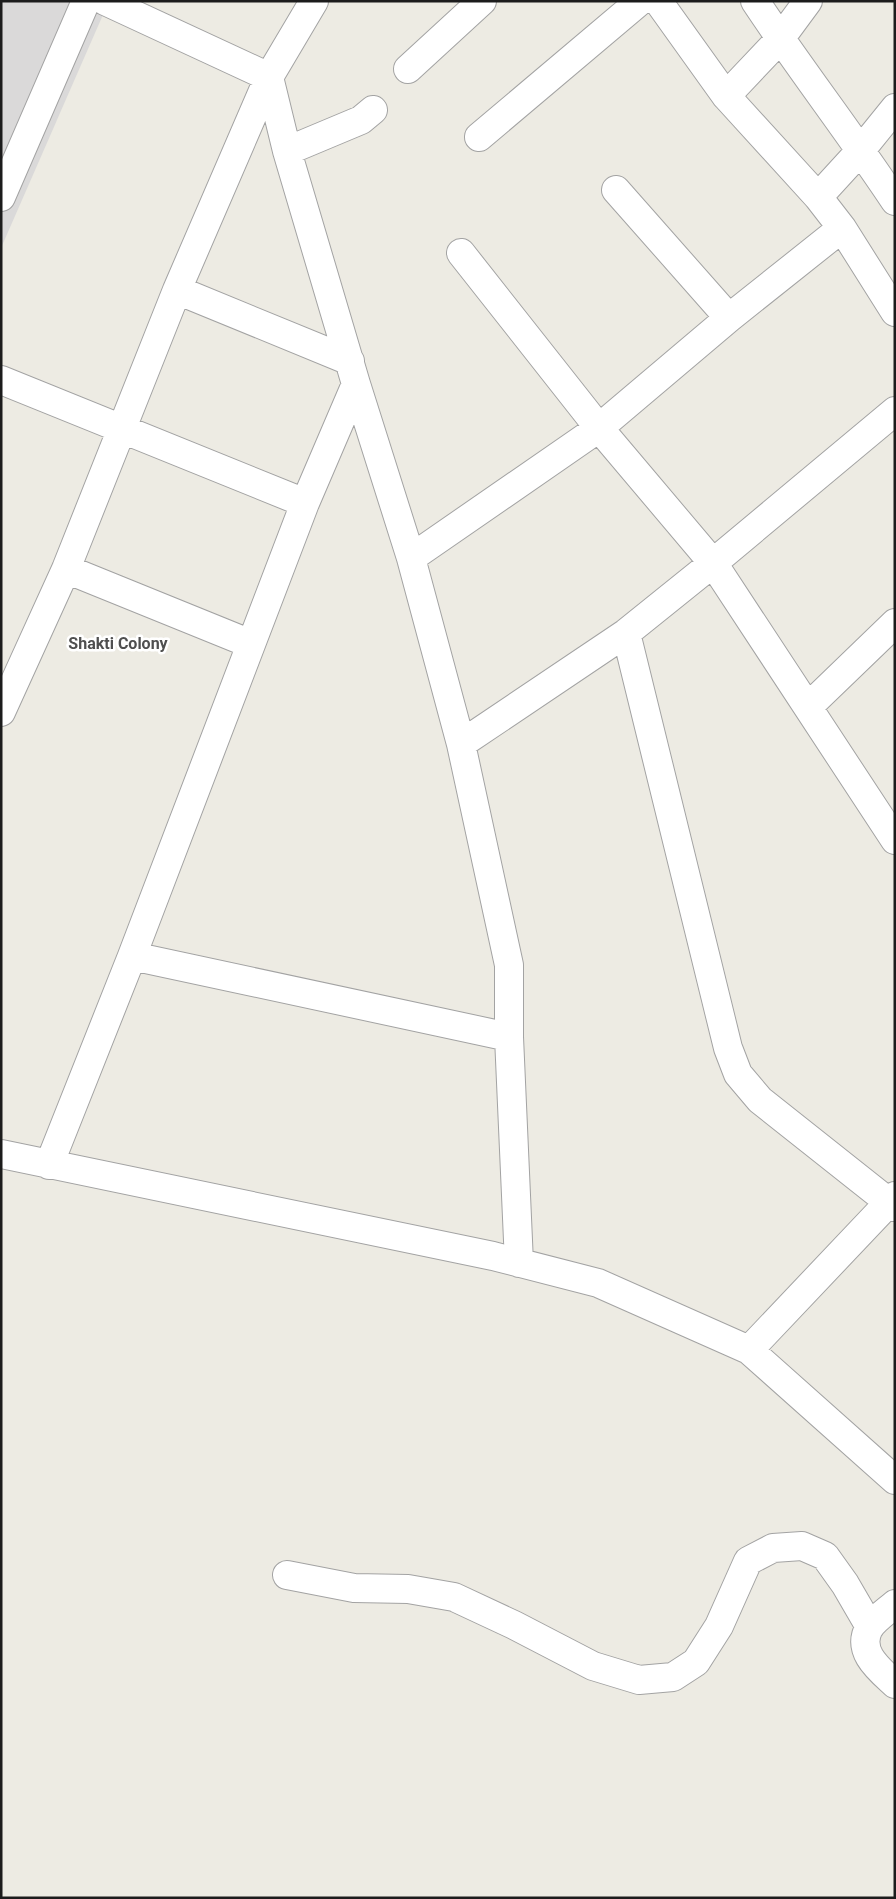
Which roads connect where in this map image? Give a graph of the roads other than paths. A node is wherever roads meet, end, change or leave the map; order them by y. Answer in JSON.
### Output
{"nodes":[{"id":1,"x":86,"y":1,"type":"edge"},
{"id":2,"x":104,"y":1,"type":"edge"},
{"id":3,"x":314,"y":1,"type":"edge"},
{"id":4,"x":482,"y":1,"type":"edge"},
{"id":5,"x":640,"y":1,"type":"edge"},
{"id":6,"x":658,"y":1,"type":"edge"},
{"id":7,"x":755,"y":1,"type":"edge"},
{"id":8,"x":808,"y":1,"type":"edge"},
{"id":9,"x":780,"y":40,"type":"junction"},
{"id":10,"x":408,"y":69,"type":"dead end"},
{"id":11,"x":269,"y":77,"type":"junction"},
{"id":12,"x":726,"y":96,"type":"junction"},
{"id":13,"x":895,"y":108,"type":"edge"},
{"id":14,"x":373,"y":110,"type":"dead end"},
{"id":15,"x":479,"y":137,"type":"dead end"},
{"id":16,"x":861,"y":150,"type":"junction"},
{"id":17,"x":287,"y":151,"type":"junction"},
{"id":18,"x":4,"y":183,"type":"edge"},
{"id":19,"x":616,"y":190,"type":"dead end"},
{"id":20,"x":818,"y":197,"type":"junction"},
{"id":21,"x":895,"y":201,"type":"edge"},
{"id":22,"x":842,"y":228,"type":"junction"},
{"id":23,"x":461,"y":253,"type":"dead end"},
{"id":24,"x":178,"y":290,"type":"junction"},
{"id":25,"x":895,"y":312,"type":"edge"},
{"id":26,"x":729,"y":318,"type":"junction"},
{"id":27,"x":353,"y":372,"type":"junction"},
{"id":28,"x":1,"y":380,"type":"edge"},
{"id":29,"x":895,"y":411,"type":"edge"},
{"id":30,"x":599,"y":428,"type":"junction"},
{"id":31,"x":122,"y":430,"type":"junction"},
{"id":32,"x":305,"y":503,"type":"junction"},
{"id":33,"x":411,"y":558,"type":"junction"},
{"id":34,"x":714,"y":563,"type":"junction"},
{"id":35,"x":66,"y":569,"type":"junction"},
{"id":36,"x":895,"y":623,"type":"edge"},
{"id":37,"x":626,"y":633,"type":"junction"},
{"id":38,"x":251,"y":644,"type":"junction"},
{"id":39,"x":808,"y":707,"type":"junction"},
{"id":40,"x":1,"y":712,"type":"edge"},
{"id":41,"x":461,"y":744,"type":"junction"},
{"id":42,"x":895,"y":840,"type":"edge"},
{"id":43,"x":132,"y":956,"type":"junction"},
{"id":44,"x":510,"y":1037,"type":"junction"},
{"id":45,"x":1,"y":1154,"type":"edge"},
{"id":46,"x":49,"y":1165,"type":"junction"},
{"id":47,"x":893,"y":1202,"type":"edge"},
{"id":48,"x":519,"y":1263,"type":"junction"},
{"id":49,"x":750,"y":1350,"type":"junction"},
{"id":50,"x":895,"y":1480,"type":"edge"},
{"id":51,"x":287,"y":1574,"type":"dead end"},
{"id":52,"x":895,"y":1604,"type":"edge"},
{"id":53,"x":870,"y":1628,"type":"junction"},
{"id":54,"x":895,"y":1684,"type":"edge"}],
"edges":[{"from":1,"to":18,"type":"street"},
{"from":2,"to":11,"type":"street"},
{"from":3,"to":11,"type":"street"},
{"from":4,"to":10,"type":"street"},
{"from":5,"to":15,"type":"street"},
{"from":6,"to":12,"type":"street"},
{"from":7,"to":9,"type":"street"},
{"from":8,"to":9,"type":"street"},
{"from":9,"to":12,"type":"street"},
{"from":9,"to":16,"type":"street"},
{"from":11,"to":17,"type":"street"},
{"from":11,"to":24,"type":"street"},
{"from":12,"to":20,"type":"street"},
{"from":13,"to":16,"type":"street"},
{"from":14,"to":17,"type":"street"},
{"from":16,"to":20,"type":"street"},
{"from":16,"to":21,"type":"street"},
{"from":17,"to":27,"type":"street"},
{"from":19,"to":26,"type":"street"},
{"from":20,"to":22,"type":"street"},
{"from":22,"to":25,"type":"street"},
{"from":22,"to":26,"type":"street"},
{"from":23,"to":30,"type":"street"},
{"from":24,"to":27,"type":"street"},
{"from":24,"to":31,"type":"street"},
{"from":26,"to":30,"type":"street"},
{"from":27,"to":32,"type":"street"},
{"from":27,"to":33,"type":"street"},
{"from":28,"to":31,"type":"street"},
{"from":29,"to":34,"type":"street"},
{"from":30,"to":33,"type":"street"},
{"from":30,"to":34,"type":"street"},
{"from":31,"to":32,"type":"street"},
{"from":31,"to":35,"type":"street"},
{"from":32,"to":38,"type":"street"},
{"from":33,"to":41,"type":"street"},
{"from":34,"to":37,"type":"street"},
{"from":34,"to":39,"type":"street"},
{"from":35,"to":38,"type":"street"},
{"from":35,"to":40,"type":"street"},
{"from":36,"to":39,"type":"street"},
{"from":37,"to":41,"type":"street"},
{"from":37,"to":47,"type":"street"},
{"from":38,"to":43,"type":"street"},
{"from":39,"to":42,"type":"street"},
{"from":41,"to":44,"type":"street"},
{"from":43,"to":44,"type":"street"},
{"from":43,"to":46,"type":"street"},
{"from":44,"to":48,"type":"street"},
{"from":45,"to":46,"type":"street"},
{"from":46,"to":48,"type":"street"},
{"from":47,"to":49,"type":"street"},
{"from":48,"to":49,"type":"street"},
{"from":49,"to":50,"type":"street"},
{"from":51,"to":53,"type":"street"},
{"from":52,"to":53,"type":"street"},
{"from":53,"to":54,"type":"street"}]}
